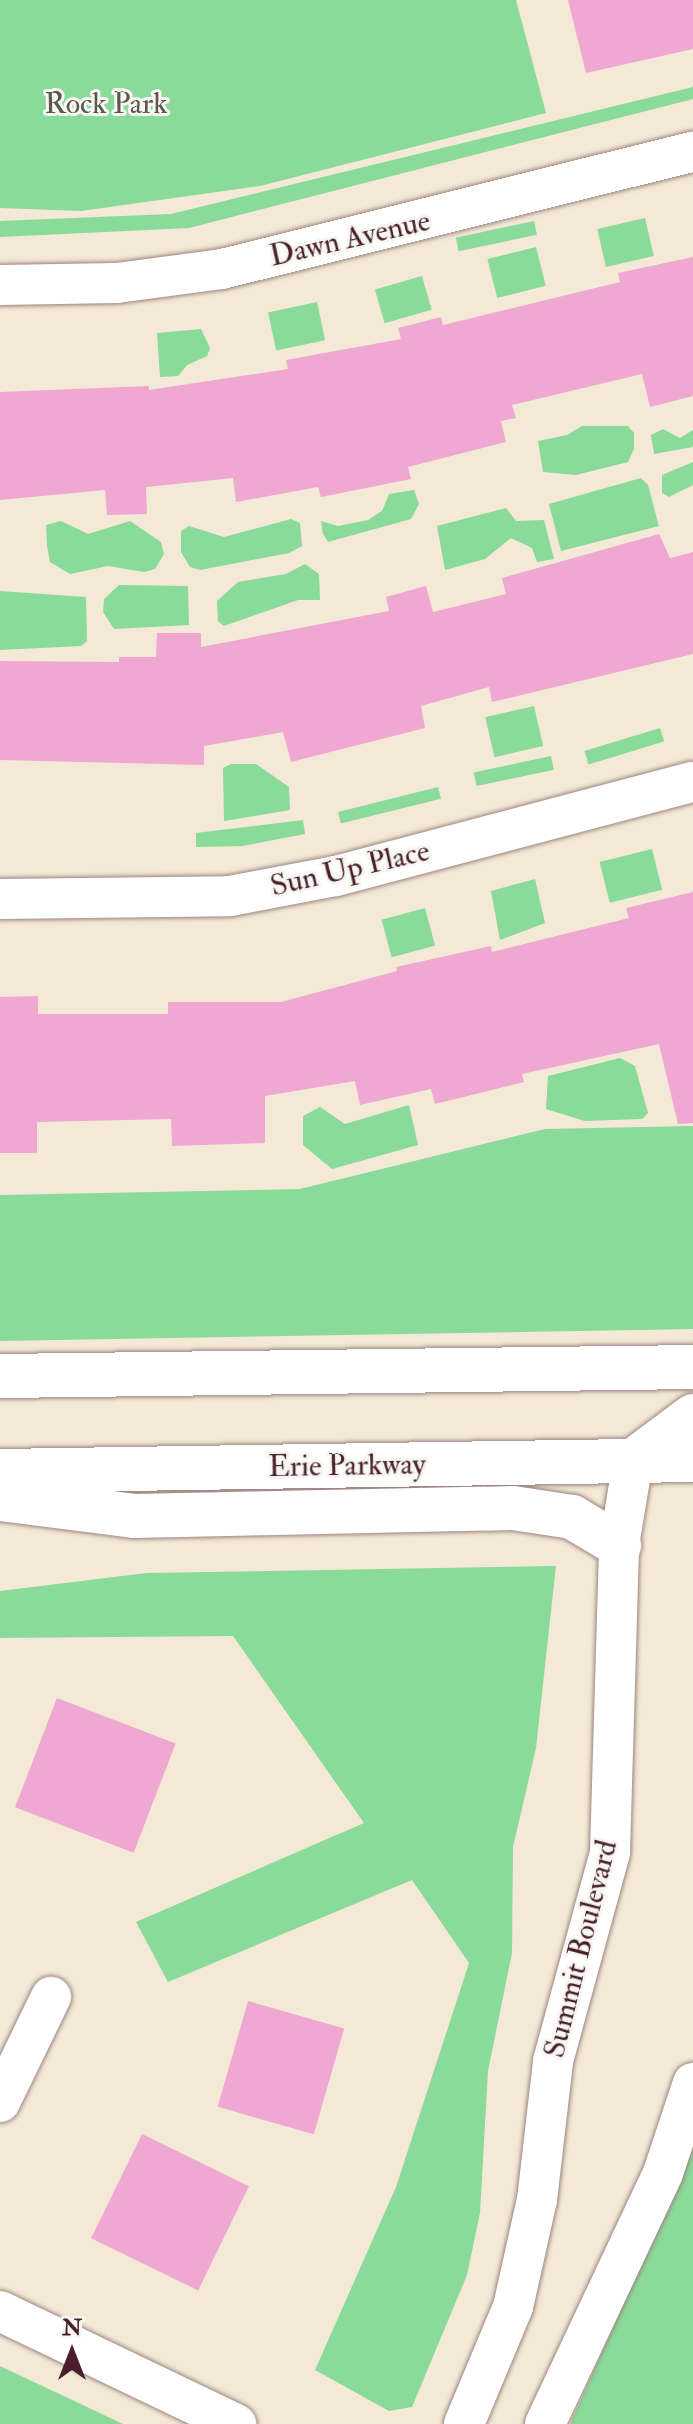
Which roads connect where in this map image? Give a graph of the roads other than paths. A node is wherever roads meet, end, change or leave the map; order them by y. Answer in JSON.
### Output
{"nodes":[{"id":1,"x":693,"y":152,"type":"edge"},
{"id":2,"x":0,"y":285,"type":"edge"},
{"id":3,"x":693,"y":782,"type":"edge"},
{"id":4,"x":0,"y":899,"type":"edge"},
{"id":5,"x":693,"y":1367,"type":"edge"},
{"id":6,"x":0,"y":1376,"type":"edge"},
{"id":7,"x":693,"y":1416,"type":"edge"},
{"id":8,"x":693,"y":1460,"type":"edge"},
{"id":9,"x":633,"y":1461,"type":"junction"},
{"id":10,"x":0,"y":1471,"type":"edge"},
{"id":11,"x":0,"y":1499,"type":"edge"},
{"id":12,"x":619,"y":1545,"type":"junction"},
{"id":13,"x":51,"y":1997,"type":"dead end"},
{"id":14,"x":693,"y":2083,"type":"edge"},
{"id":15,"x":0,"y":2102,"type":"edge"},
{"id":16,"x":0,"y":2311,"type":"edge"},
{"id":17,"x":236,"y":2424,"type":"edge"},
{"id":18,"x":464,"y":2424,"type":"edge"},
{"id":19,"x":545,"y":2424,"type":"edge"}],
"edges":[{"from":1,"to":2,"type":"street","name":"Dawn Avenue"},
{"from":3,"to":4,"type":"street","name":"Sun Up Place"},
{"from":5,"to":6,"type":"main road"},
{"from":7,"to":9,"type":"main road"},
{"from":8,"to":9,"type":"main road","name":"Erie Parkway"},
{"from":9,"to":10,"type":"main road","name":"Erie Parkway"},
{"from":9,"to":12,"type":"street","name":"Summit Boulevard"},
{"from":11,"to":12,"type":"main road"},
{"from":12,"to":18,"type":"street","name":"Summit Boulevard"},
{"from":13,"to":15,"type":"street"},
{"from":14,"to":19,"type":"street"},
{"from":16,"to":17,"type":"street"}]}
